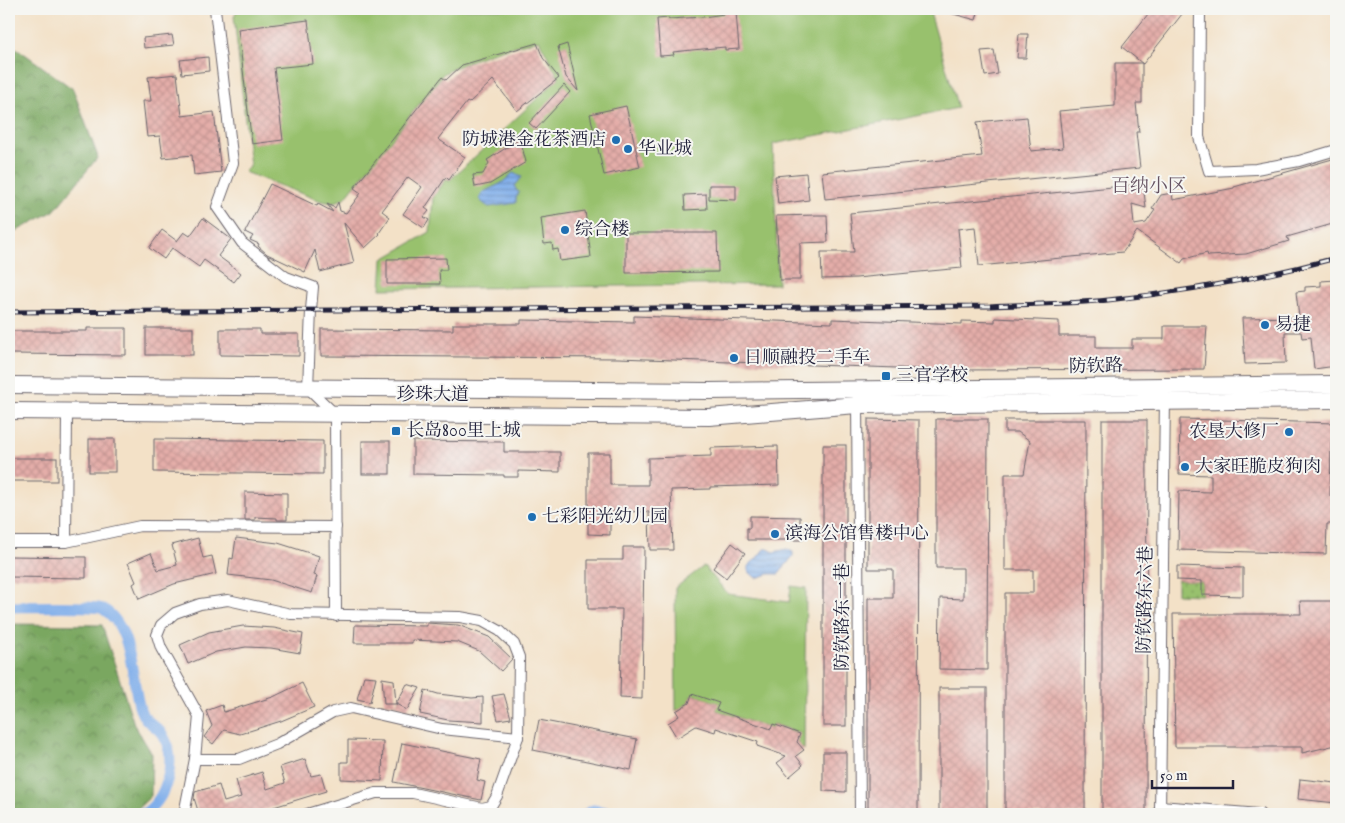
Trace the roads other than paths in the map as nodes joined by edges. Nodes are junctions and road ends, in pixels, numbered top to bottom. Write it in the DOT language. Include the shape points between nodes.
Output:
graph roads {
  1 [pos="215,9"];
  2 [pos="1200,9"];
  3 [pos="1336,150"];
  4 [pos="1336,384"];
  5 [pos="9,385"];
  6 [pos="1166,386"];
  7 [pos="308,388"];
  8 [pos="857,389"];
  9 [pos="1336,400"];
  10 [pos="1165,402"];
  11 [pos="857,405"];
  12 [pos="9,411"];
  13 [pos="67,412"];
  14 [pos="336,414"];
  15 [pos="336,527"];
  16 [pos="9,542"];
  17 [pos="66,542"];
  18 [pos="336,616"];
  19 [pos="518,738"];
  20 [pos="195,759"];
  21 [pos="1160,810"];
  22 [pos="184,814"];
  23 [pos="307,814"];
  24 [pos="860,814"];
  25 [pos="1260,814"];
  1 -- 7 [label="street" via="233,162 217,207 242,243 286,277 313,287"];
  2 -- 3 [label="street" via="1199,138 1209,171 1256,169"];
  4 -- 6 [label="main road, 防钦路"];
  5 -- 7 [label="main road, 珍珠大道"];
  6 -- 8 [label="main road, 防钦路"];
  6 -- 10 [label="street, 防钦路东六巷"];
  7 -- 8 [label="main road, 珍珠大道"];
  7 -- 14 [label="street"];
  8 -- 11 [label="street, 防钦路东一巷"];
  9 -- 10 [label="main road, 防钦路"];
  10 -- 11 [label="main road, 防钦路"];
  10 -- 21 [label="street, 防钦路东六巷"];
  11 -- 14 [label="main road, 珍珠大道" via="709,417"];
  11 -- 24 [label="street, 防钦路东一巷"];
  12 -- 13 [label="main road, 珍珠大道"];
  13 -- 14 [label="main road, 珍珠大道"];
  13 -- 17 [label="street"];
  14 -- 15 [label="street"];
  15 -- 17 [label="street" via="140,526"];
  15 -- 18 [label="street"];
  16 -- 17 [label="street"];
  18 -- 19 [label="street" via="460,617 482,621 500,631 514,644 519,657"];
  18 -- 20 [label="street" via="291,614 228,600 200,604 175,613 161,624 156,635 161,648 199,716"];
  19 -- 20 [label="street" via="442,729 351,708 333,712 277,744 238,759"];
  19 -- 23 [label="street" via="497,796 490,806 482,808 413,793 376,792"];
  20 -- 22 [label="street"];
  21 -- 25 [label="street"];
}
